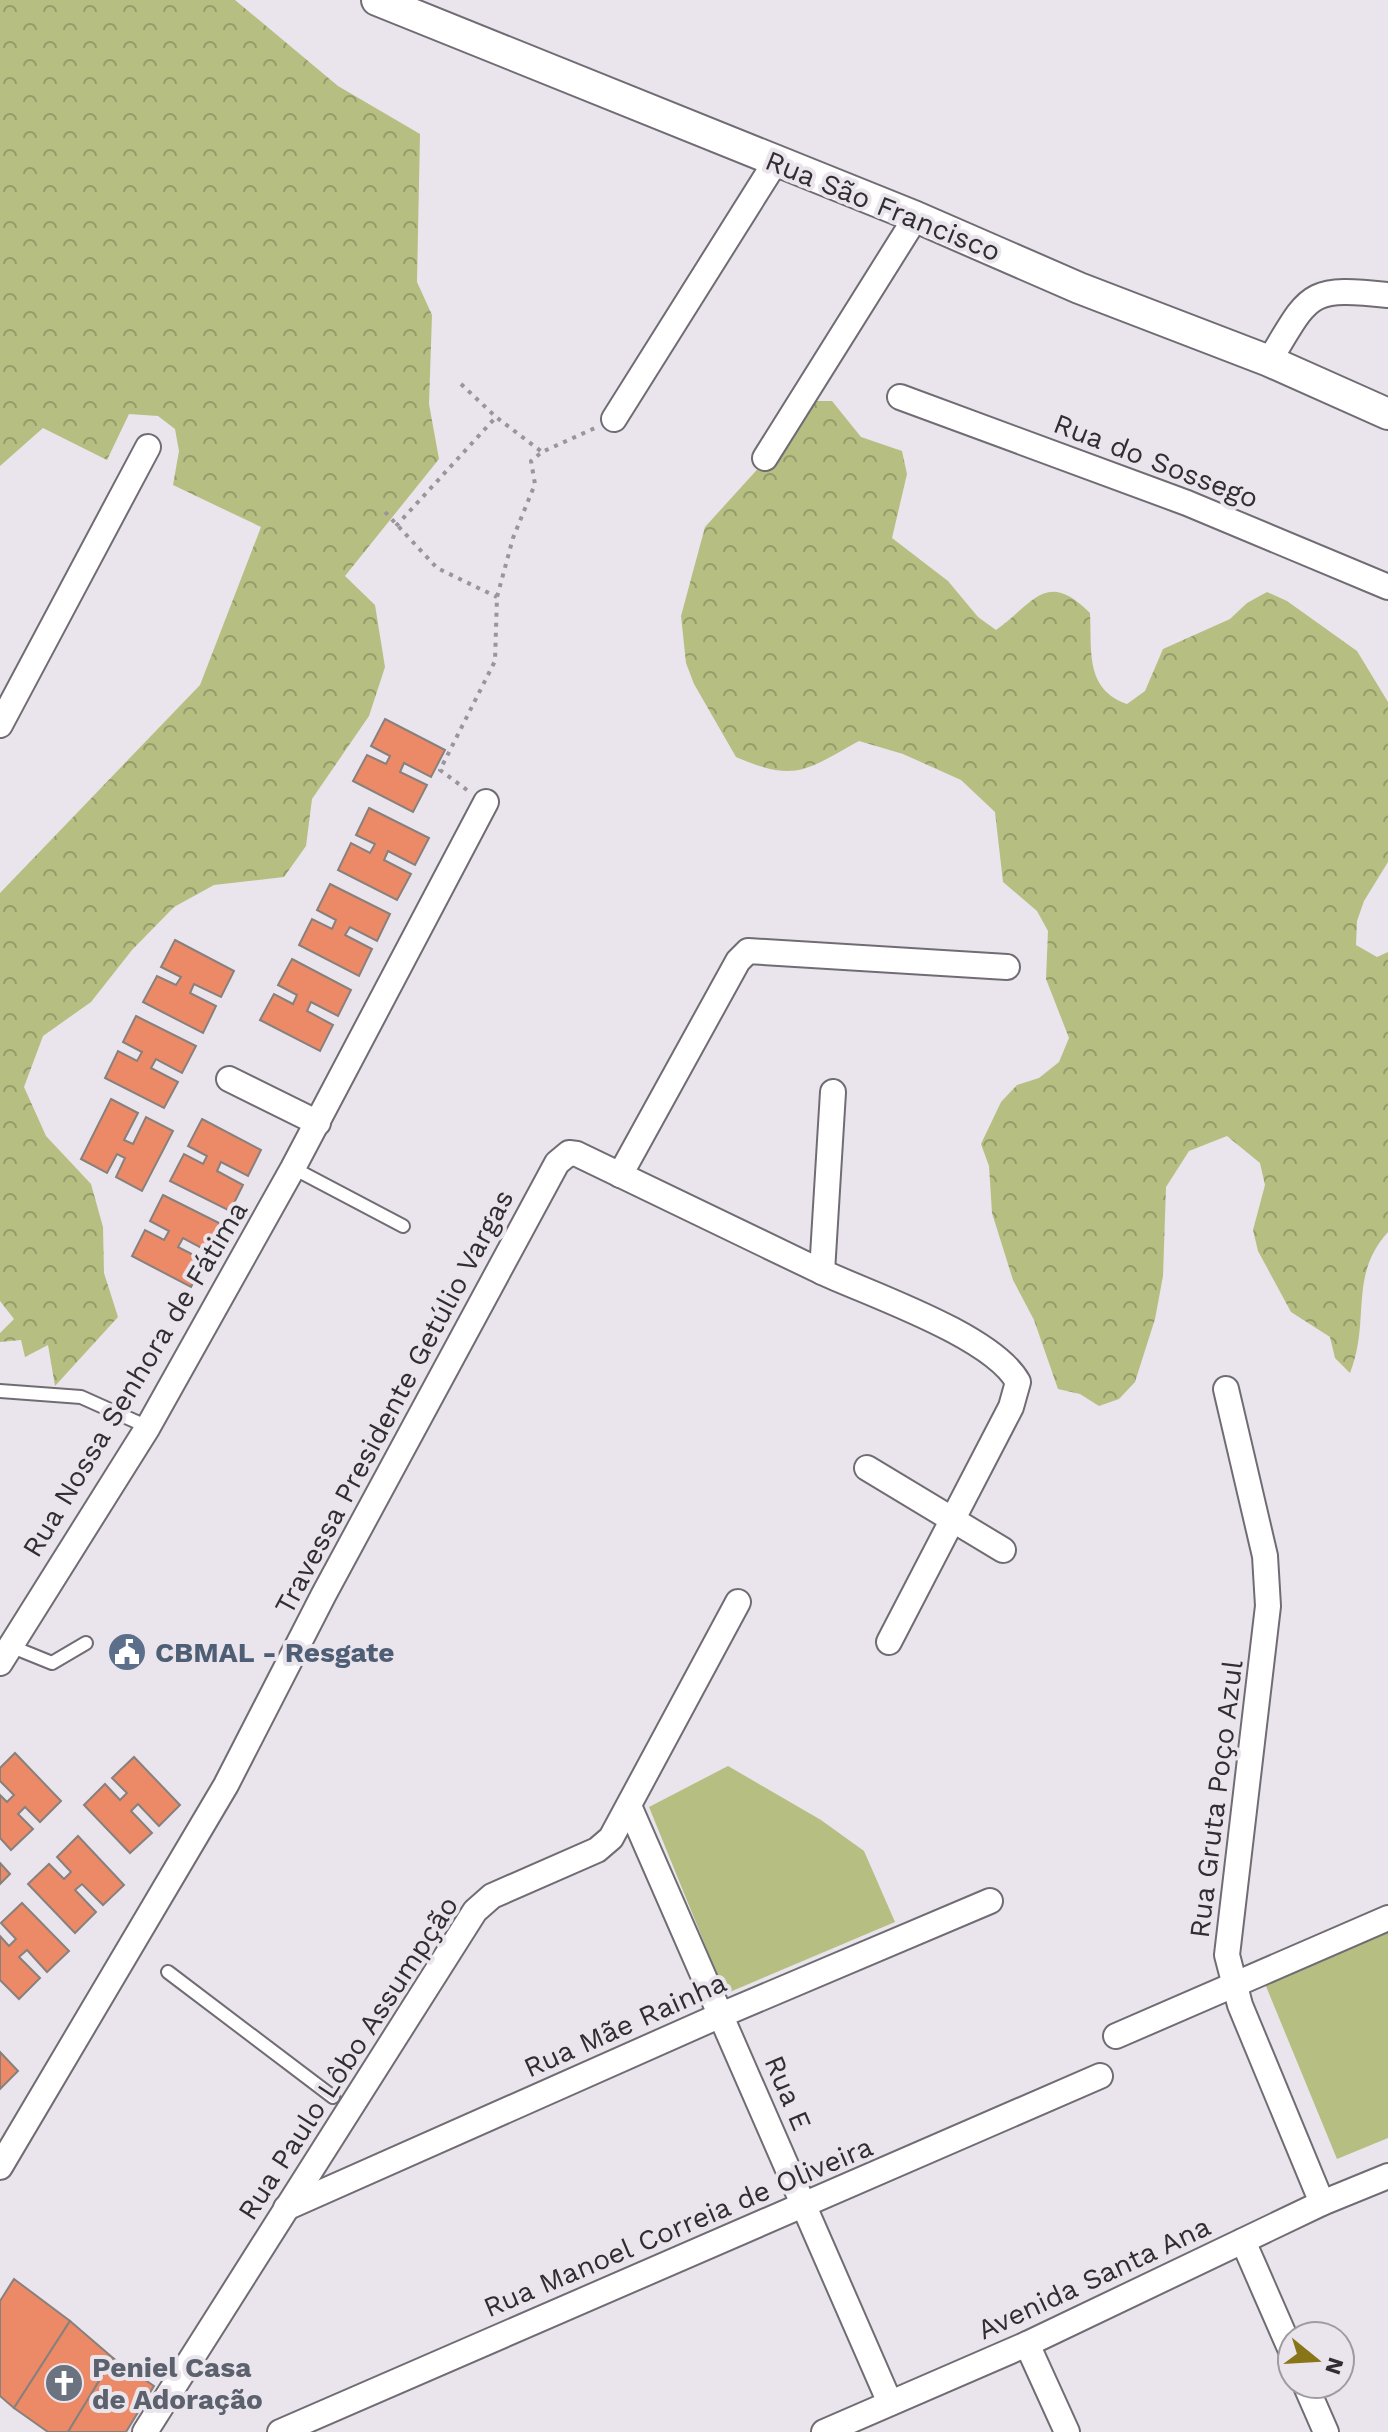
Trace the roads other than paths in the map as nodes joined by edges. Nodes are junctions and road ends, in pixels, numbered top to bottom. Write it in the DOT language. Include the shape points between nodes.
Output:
graph roads {
  1 [pos="377,0"];
  2 [pos="776,161"];
  3 [pos="916,217"];
  4 [pos="1388,295"];
  5 [pos="1269,361"];
  6 [pos="900,397"];
  7 [pos="1388,414"];
  8 [pos="614,419"];
  9 [pos="148,447"];
  10 [pos="765,458"];
  11 [pos="1388,587"];
  12 [pos="0,725"];
  13 [pos="486,802"];
  14 [pos="1007,967"];
  15 [pos="229,1079"];
  16 [pos="833,1092"];
  17 [pos="318,1123"];
  18 [pos="293,1168"];
  19 [pos="620,1175"];
  20 [pos="403,1226"];
  21 [pos="822,1272"];
  22 [pos="1226,1389"];
  23 [pos="0,1391"];
  24 [pos="148,1427"];
  25 [pos="867,1468"];
  26 [pos="952,1518"];
  27 [pos="1003,1550"];
  28 [pos="738,1602"];
  29 [pos="889,1642"];
  30 [pos="86,1643"];
  31 [pos="5,1655"];
  32 [pos="630,1808"];
  33 [pos="990,1901"];
  34 [pos="1388,1918"];
  35 [pos="168,1972"];
  36 [pos="1232,1983"];
  37 [pos="721,2015"];
  38 [pos="1116,2036"];
  39 [pos="1100,2076"];
  40 [pos="341,2102"];
  41 [pos="0,2167"];
  42 [pos="1388,2176"];
  43 [pos="1322,2203"];
  44 [pos="803,2205"];
  45 [pos="286,2208"];
  46 [pos="1243,2241"];
  47 [pos="1278,2320"];
  48 [pos="1027,2344"];
  49 [pos="1312,2400"];
  50 [pos="890,2403"];
  51 [pos="145,2432"];
  52 [pos="280,2432"];
  53 [pos="824,2432"];
  54 [pos="1067,2432"];
  55 [pos="1326,2432"];
  1 -- 2 [label="street, Rua São Francisco"];
  2 -- 3 [label="street, Rua São Francisco"];
  2 -- 8 [label="street"];
  3 -- 5 [label="street, Rua São Francisco" via="1079,288"];
  3 -- 10 [label="street"];
  4 -- 5 [label="street" via="1321,294 1297,315"];
  5 -- 7 [label="street, Rua São Francisco"];
  6 -- 11 [label="street, Rua do Sossego" via="1187,503"];
  9 -- 12 [label="street"];
  13 -- 17 [label="street, Rua Nossa Senhora de Fátima"];
  14 -- 19 [label="street" via="748,951"];
  15 -- 17 [label="street"];
  16 -- 21 [label="street"];
  17 -- 18 [label="street, Rua Nossa Senhora de Fátima"];
  18 -- 20 [label="lane"];
  18 -- 24 [label="street, Rua Nossa Senhora de Fátima"];
  19 -- 21 [label="street, Travessa Presidente Getúlio Vargas"];
  19 -- 41 [label="street, Travessa Presidente Getúlio Vargas" via="577,1154 569,1153 557,1163 226,1785"];
  21 -- 26 [label="street, Travessa Presidente Getúlio Vargas" via="974,1341 1013,1372 1018,1382 1011,1407"];
  22 -- 36 [label="street, Rua Gruta Poço Azul" via="1265,1556 1268,1606 1228,1920"];
  23 -- 24 [label="lane" via="81,1397"];
  24 -- 31 [label="street, Rua Nossa Senhora de Fátima"];
  25 -- 26 [label="street"];
  26 -- 27 [label="street"];
  26 -- 29 [label="street"];
  28 -- 32 [label="street, Rua Paulo Lôbo Assumpção"];
  30 -- 31 [label="lane" via="52,1663"];
  32 -- 37 [label="street, Rua E"];
  32 -- 40 [label="street, Rua Paulo Lôbo Assumpção" via="597,1850 492,1896 475,1911"];
  33 -- 37 [label="street, Rua Mãe Rainha"];
  34 -- 36 [label="street"];
  35 -- 40 [label="lane"];
  36 -- 38 [label="street"];
  36 -- 43 [label="street, Rua Gruta Poço Azul"];
  37 -- 44 [label="street, Rua E"];
  37 -- 45 [label="street, Rua Mãe Rainha"];
  39 -- 44 [label="street, Rua Manoel Correia de Oliveira"];
  40 -- 45 [label="street, Rua Paulo Lôbo Assumpção"];
  42 -- 43 [label="street, Avenida Santa Ana"];
  43 -- 46 [label="street, Avenida Santa Ana"];
  44 -- 50 [label="street, Rua E"];
  44 -- 52 [label="street, Rua Manoel Correia de Oliveira"];
  45 -- 51 [label="street, Rua Paulo Lôbo Assumpção"];
  46 -- 47 [label="street"];
  46 -- 48 [label="street, Avenida Santa Ana"];
  48 -- 50 [label="street, Avenida Santa Ana"];
  48 -- 54 [label="street"];
  49 -- 55 [label="street"];
  50 -- 53 [label="street, Avenida Santa Ana"];
}
